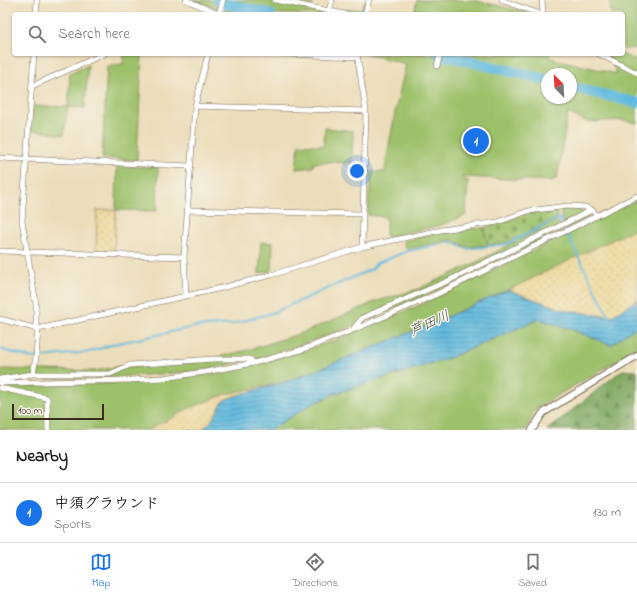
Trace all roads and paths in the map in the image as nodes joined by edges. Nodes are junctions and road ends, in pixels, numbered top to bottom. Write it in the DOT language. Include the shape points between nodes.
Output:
graph roads {
  1 [pos="37,0"];
  2 [pos="186,0"];
  3 [pos="223,0"];
  4 [pos="275,0"];
  5 [pos="332,0"];
  6 [pos="369,0"];
  7 [pos="502,0"];
  8 [pos="542,0"];
  9 [pos="511,2"];
  10 [pos="329,11"];
  11 [pos="36,12"];
  12 [pos="214,12"];
  13 [pos="220,12"];
  14 [pos="334,12"];
  15 [pos="366,12"];
  16 [pos="536,12"];
  17 [pos="541,12"];
  18 [pos="34,56"];
  19 [pos="100,56"];
  20 [pos="208,56"];
  21 [pos="357,56"];
  22 [pos="440,56"];
  23 [pos="603,56"];
  24 [pos="437,66"];
  25 [pos="637,73"];
  26 [pos="32,86"];
  27 [pos="195,106"];
  28 [pos="366,111"];
  29 [pos="0,158"];
  30 [pos="27,159"];
  31 [pos="190,166"];
  32 [pos="637,196"];
  33 [pos="188,210"];
  34 [pos="592,210"];
  35 [pos="363,214"];
  36 [pos="597,216"];
  37 [pos="362,247"];
  38 [pos="0,251"];
  39 [pos="28,252"];
  40 [pos="184,258"];
  41 [pos="186,296"];
  42 [pos="0,319"];
  43 [pos="38,329"];
  44 [pos="353,330"];
  45 [pos="637,356"];
  46 [pos="254,363"];
  47 [pos="33,374"];
  48 [pos="0,379"];
  49 [pos="0,383"];
  50 [pos="0,388"];
  51 [pos="48,430"];
  52 [pos="532,430"];
  1 -- 11 [label="street"];
  2 -- 12 [label="street"];
  3 -- 13 [label="street"];
  4 -- 10 [label="street"];
  5 -- 10 [label="street"];
  6 -- 15 [label="street"];
  7 -- 9 [label="street"];
  8 -- 17 [label="street"];
  9 -- 16 [label="street"];
  10 -- 14 [label="street"];
  18 -- 26 [label="street"];
  19 -- 26 [label="street"];
  20 -- 27 [label="street"];
  21 -- 28 [label="street"];
  22 -- 24 [label="street"];
  23 -- 25 [label="street"];
  26 -- 30 [label="street"];
  27 -- 28 [label="street"];
  27 -- 31 [label="street"];
  28 -- 35 [label="street"];
  29 -- 30 [label="street"];
  30 -- 31 [label="street"];
  30 -- 39 [label="street" via="22,221"];
  31 -- 33 [label="street"];
  32 -- 36 [label="street"];
  33 -- 35 [label="street"];
  33 -- 40 [label="street"];
  34 -- 36 [label="street"];
  34 -- 37 [label="street" via="568,206 528,212 498,222 441,230"];
  34 -- 44 [label="street" via="450,280 362,318"];
  35 -- 37 [label="street"];
  36 -- 44 [label="street" via="435,295"];
  37 -- 41 [label="street" via="271,275"];
  38 -- 39 [label="street"];
  39 -- 40 [label="street"];
  39 -- 43 [label="street"];
  40 -- 41 [label="street"];
  41 -- 43 [label="street"];
  42 -- 43 [label="street"];
  43 -- 47 [label="street"];
  44 -- 46 [label="street" via="304,349"];
  45 -- 52 [label="street" via="542,413"];
  46 -- 47 [label="street" via="250,359 213,359 130,366 110,374"];
  46 -- 49 [label="street" via="163,378"];
  47 -- 48 [label="street"];
  50 -- 51 [label="street" via="47,398"];
}
